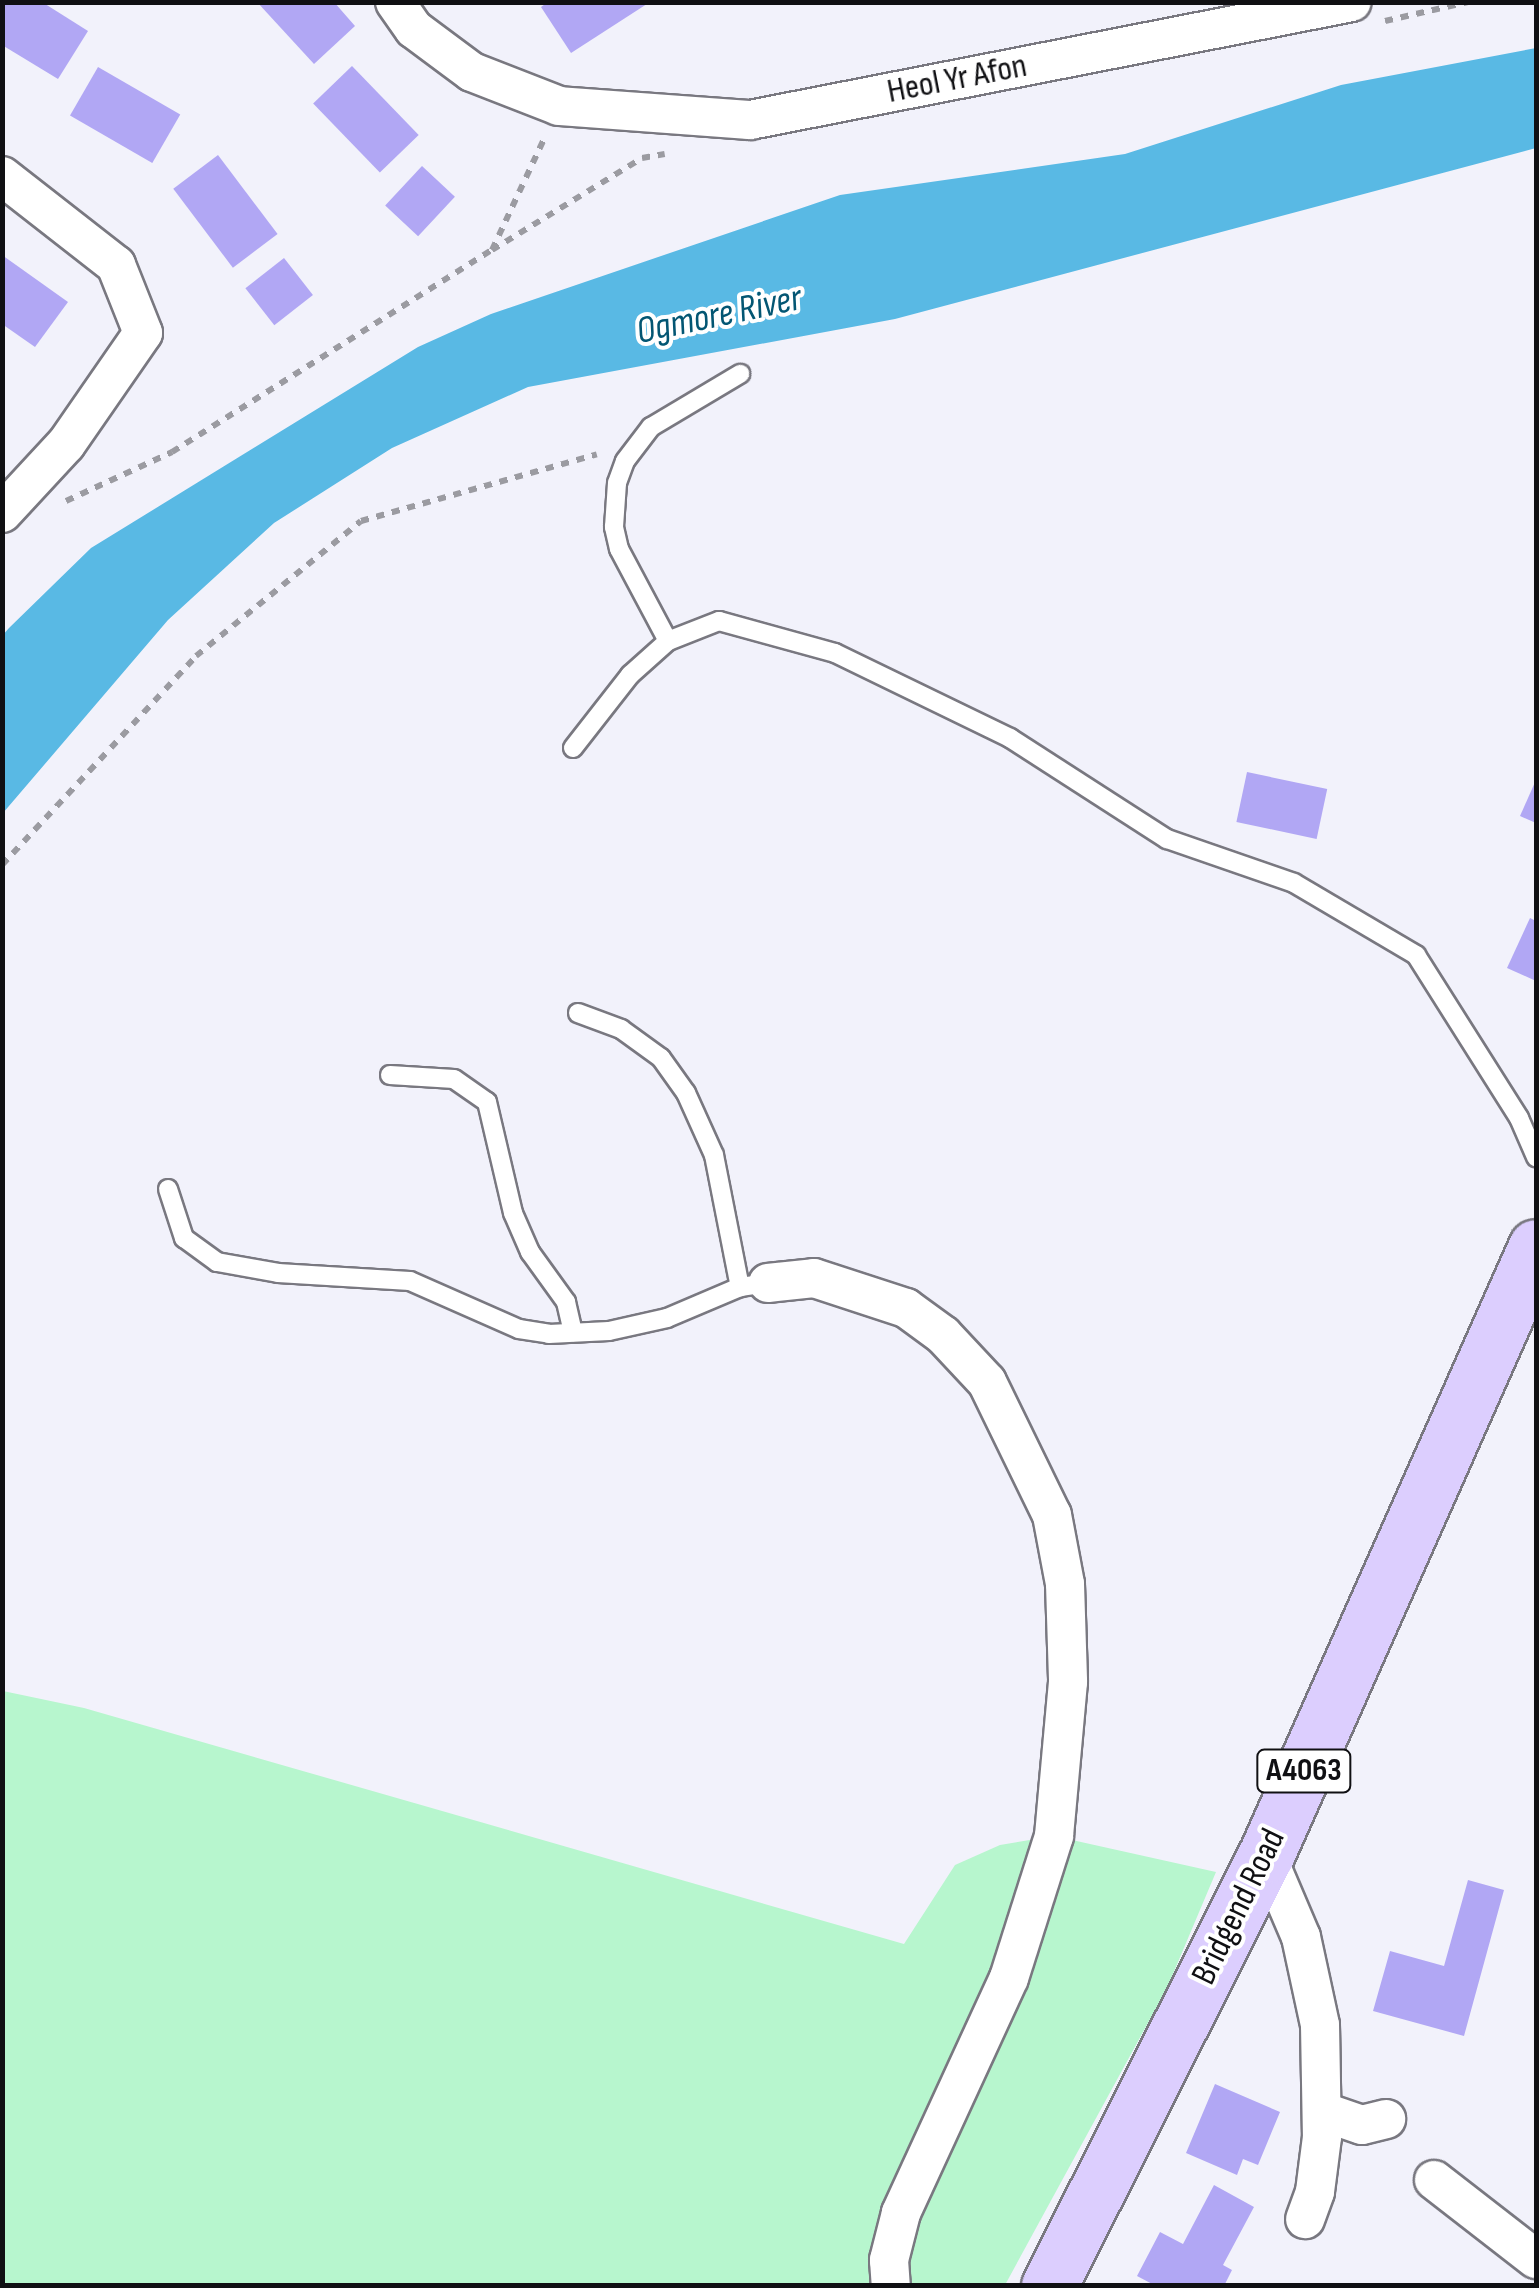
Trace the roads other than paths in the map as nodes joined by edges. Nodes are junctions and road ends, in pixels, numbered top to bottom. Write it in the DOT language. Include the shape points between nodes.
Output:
graph roads {
  1 [pos="396,2"];
  2 [pos="1352,2"];
  3 [pos="2,176"];
  4 [pos="740,374"];
  5 [pos="2,512"];
  6 [pos="668,641"];
  7 [pos="574,748"];
  8 [pos="578,1014"];
  9 [pos="390,1075"];
  10 [pos="1536,1158"];
  11 [pos="168,1189"];
  12 [pos="1536,1247"];
  13 [pos="754,1285"];
  14 [pos="572,1332"];
  15 [pos="1266,1855"];
  16 [pos="1324,2112"];
  17 [pos="1386,2119"];
  18 [pos="1434,2180"];
  19 [pos="1305,2219"];
  20 [pos="1536,2260"];
  21 [pos="891,2286"];
  22 [pos="1049,2286"];
  1 -- 2 [label="street, Heol Yr Afon" via="414,29 472,72 559,106 750,120"];
  3 -- 5 [label="street" via="116,265 143,333 66,444"];
  4 -- 6 [label="lane" via="669,414 636,443 617,483 619,549"];
  6 -- 7 [label="lane" via="630,675"];
  6 -- 10 [label="lane" via="719,621 835,653 1010,738 1167,839 1294,883 1385,937 1416,956 1520,1118"];
  8 -- 13 [label="lane" via="621,1029 661,1058 686,1093 714,1155"];
  9 -- 14 [label="lane" via="454,1079 487,1102 513,1213 530,1252 566,1302"];
  11 -- 14 [label="lane" via="184,1238 218,1262 278,1273 410,1281 518,1329"];
  12 -- 15 [label="main road, Bridgend Road / A4063"];
  13 -- 14 [label="lane" via="666,1318"];
  13 -- 21 [label="street" via="814,1278 906,1308 943,1334 987,1382 1052,1515 1065,1584 1068,1682 1054,1836 1009,1978 901,2213 889,2260"];
  15 -- 16 [label="street" via="1313,1981"];
  15 -- 22 [label="main road, Bridgend Road / A4063"];
  16 -- 17 [label="street" via="1362,2125"];
  16 -- 19 [label="street" via="1320,2165"];
  18 -- 20 [label="street"];
}
